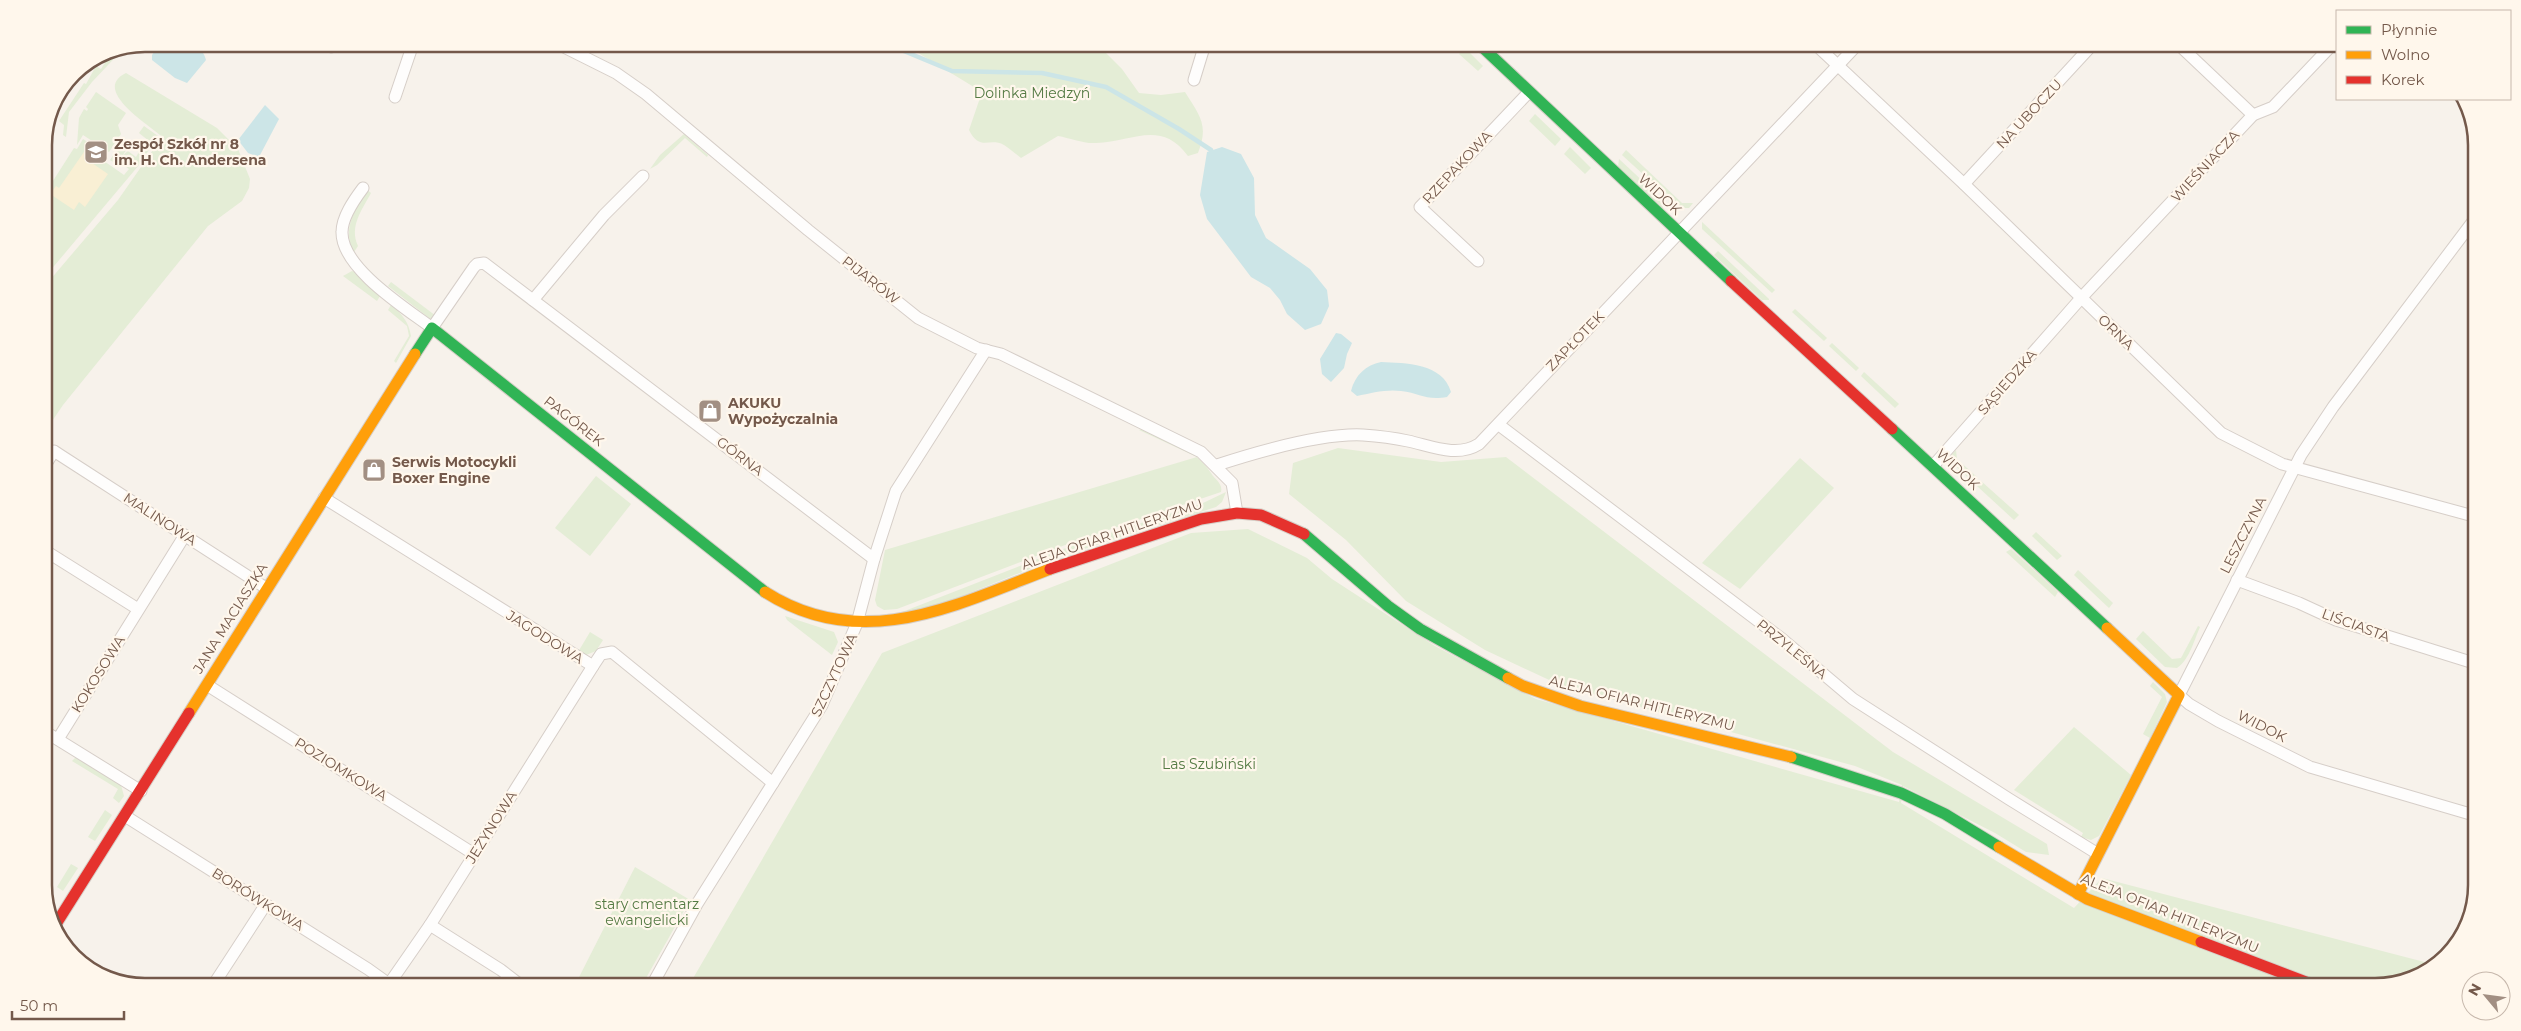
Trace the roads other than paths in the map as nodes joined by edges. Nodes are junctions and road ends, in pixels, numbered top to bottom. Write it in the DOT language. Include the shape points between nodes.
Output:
graph roads {
  1 [pos="410,52"];
  2 [pos="574,52"];
  3 [pos="1203,52"];
  4 [pos="1487,52"];
  5 [pos="1823,52"];
  6 [pos="1851,52"];
  7 [pos="2086,52"];
  8 [pos="2186,52"];
  9 [pos="2325,52"];
  10 [pos="1838,66"];
  11 [pos="1194,80"];
  12 [pos="1529,92"];
  13 [pos="395,96"];
  14 [pos="2253,115"];
  15 [pos="643,176"];
  16 [pos="1964,184"];
  17 [pos="363,188"];
  18 [pos="2468,228"];
  19 [pos="1679,233"];
  20 [pos="1478,261"];
  21 [pos="2082,297"];
  22 [pos="533,300"];
  23 [pos="432,328"];
  24 [pos="986,350"];
  25 [pos="1499,425"];
  26 [pos="52,454"];
  27 [pos="1217,465"];
  28 [pos="1933,466"];
  29 [pos="2294,466"];
  30 [pos="324,498"];
  31 [pos="1236,513"];
  32 [pos="2468,514"];
  33 [pos="185,535"];
  34 [pos="53,555"];
  35 [pos="874,559"];
  36 [pos="2237,580"];
  37 [pos="266,588"];
  38 [pos="138,609"];
  39 [pos="857,623"];
  40 [pos="2468,661"];
  41 [pos="592,666"];
  42 [pos="206,685"];
  43 [pos="2179,695"];
  44 [pos="53,736"];
  45 [pos="58,739"];
  46 [pos="773,783"];
  47 [pos="141,791"];
  48 [pos="2468,813"];
  49 [pos="125,816"];
  50 [pos="474,854"];
  51 [pos="2098,854"];
  52 [pos="2078,894"];
  53 [pos="266,904"];
  54 [pos="59,920"];
  55 [pos="430,925"];
  56 [pos="218,978"];
  57 [pos="376,978"];
  58 [pos="394,978"];
  59 [pos="511,978"];
  60 [pos="656,978"];
  61 [pos="2295,978"];
  1 -- 13 [label="street"];
  2 -- 24 [label="street, PIJARÓW" via="616,73 646,94 918,318"];
  3 -- 11 [label="street"];
  4 -- 12 [label="street, WIDOK"];
  5 -- 10 [label="street, ORNA"];
  6 -- 10 [label="street, ZAPŁOTEK"];
  7 -- 16 [label="street, NA UBOCZU"];
  8 -- 14 [label="street"];
  9 -- 14 [label="street, WIEŚNIACZA" via="2273,107"];
  10 -- 16 [label="street, ORNA"];
  10 -- 19 [label="street, ZAPŁOTEK"];
  12 -- 19 [label="street, WIDOK"];
  12 -- 20 [label="street, RZEPAKOWA" via="1420,207"];
  14 -- 21 [label="street, WIEŚNIACZA"];
  15 -- 22 [label="street" via="604,215"];
  16 -- 21 [label="street, ORNA"];
  17 -- 23 [label="street, PAGÓREK" via="343,224 344,245 375,283"];
  18 -- 29 [label="street, LESZCZYNA" via="2333,407"];
  19 -- 25 [label="street, ZAPŁOTEK" via="1513,406"];
  19 -- 28 [label="street, WIDOK"];
  21 -- 28 [label="street, SĄSIEDZKA"];
  21 -- 29 [label="street, ORNA" via="2216,429 2282,464"];
  22 -- 23 [label="street, GÓRNA" via="481,262 474,267"];
  22 -- 35 [label="street, GÓRNA"];
  23 -- 30 [label="street, JANA MACIASZKA"];
  23 -- 39 [label="street, PAGÓREK" via="758,587 797,608"];
  24 -- 27 [label="street, PIJARÓW" via="1001,354 1201,452"];
  24 -- 35 [label="street, SZCZYTOWA" via="896,491"];
  25 -- 27 [label="street, ZAPŁOTEK" via="1484,441 1468,450 1444,450 1407,441 1349,435 1279,447"];
  25 -- 51 [label="street, PRZYLEŚNA" via="1782,639 1853,699"];
  26 -- 33 [label="street, MALINOWA" via="54,451"];
  27 -- 31 [label="street, PIJARÓW" via="1232,483"];
  28 -- 43 [label="street, WIDOK"];
  29 -- 32 [label="street, ORNA"];
  29 -- 36 [label="street, LESZCZYNA"];
  30 -- 37 [label="street, JANA MACIASZKA"];
  30 -- 41 [label="street, JAGODOWA"];
  31 -- 39 [label="street, ALEJA OFIAR HITLERYZMU" via="1201,519 1128,542 923,617"];
  31 -- 52 [label="street, ALEJA OFIAR HITLERYZMU" via="1276,520 1302,533 1414,625 1534,690 1580,706 1801,759 1901,793 1945,814"];
  33 -- 37 [label="street, MALINOWA"];
  33 -- 38 [label="street, KOKOSOWA"];
  34 -- 38 [label="street"];
  35 -- 39 [label="street, SZCZYTOWA"];
  36 -- 40 [label="street, LIŚCIASTA" via="2299,602 2336,620"];
  36 -- 43 [label="street, LESZCZYNA"];
  37 -- 42 [label="street, JANA MACIASZKA"];
  38 -- 45 [label="street, KOKOSOWA"];
  39 -- 46 [label="street, SZCZYTOWA" via="822,705"];
  41 -- 46 [label="street, JAGODOWA" via="602,654 612,652"];
  41 -- 50 [label="street, JEŻYNOWA"];
  42 -- 47 [label="street, JANA MACIASZKA"];
  42 -- 50 [label="street, POZIOMKOWA"];
  43 -- 48 [label="street, WIDOK" via="2218,720 2310,767"];
  43 -- 51 [label="street, LESZCZYNA"];
  44 -- 45 [label="street"];
  45 -- 47 [label="street"];
  46 -- 60 [label="street, SZCZYTOWA" via="697,904"];
  47 -- 49 [label="street, JANA MACIASZKA"];
  49 -- 53 [label="street, BORÓWKOWA"];
  49 -- 54 [label="street, JANA MACIASZKA"];
  50 -- 55 [label="street, JEŻYNOWA"];
  51 -- 52 [label="street, LESZCZYNA"];
  52 -- 61 [label="street, ALEJA OFIAR HITLERYZMU" via="2135,919"];
  53 -- 56 [label="street"];
  53 -- 57 [label="street, BORÓWKOWA"];
  55 -- 58 [label="street, JEŻYNOWA"];
  55 -- 59 [label="street"];
}
